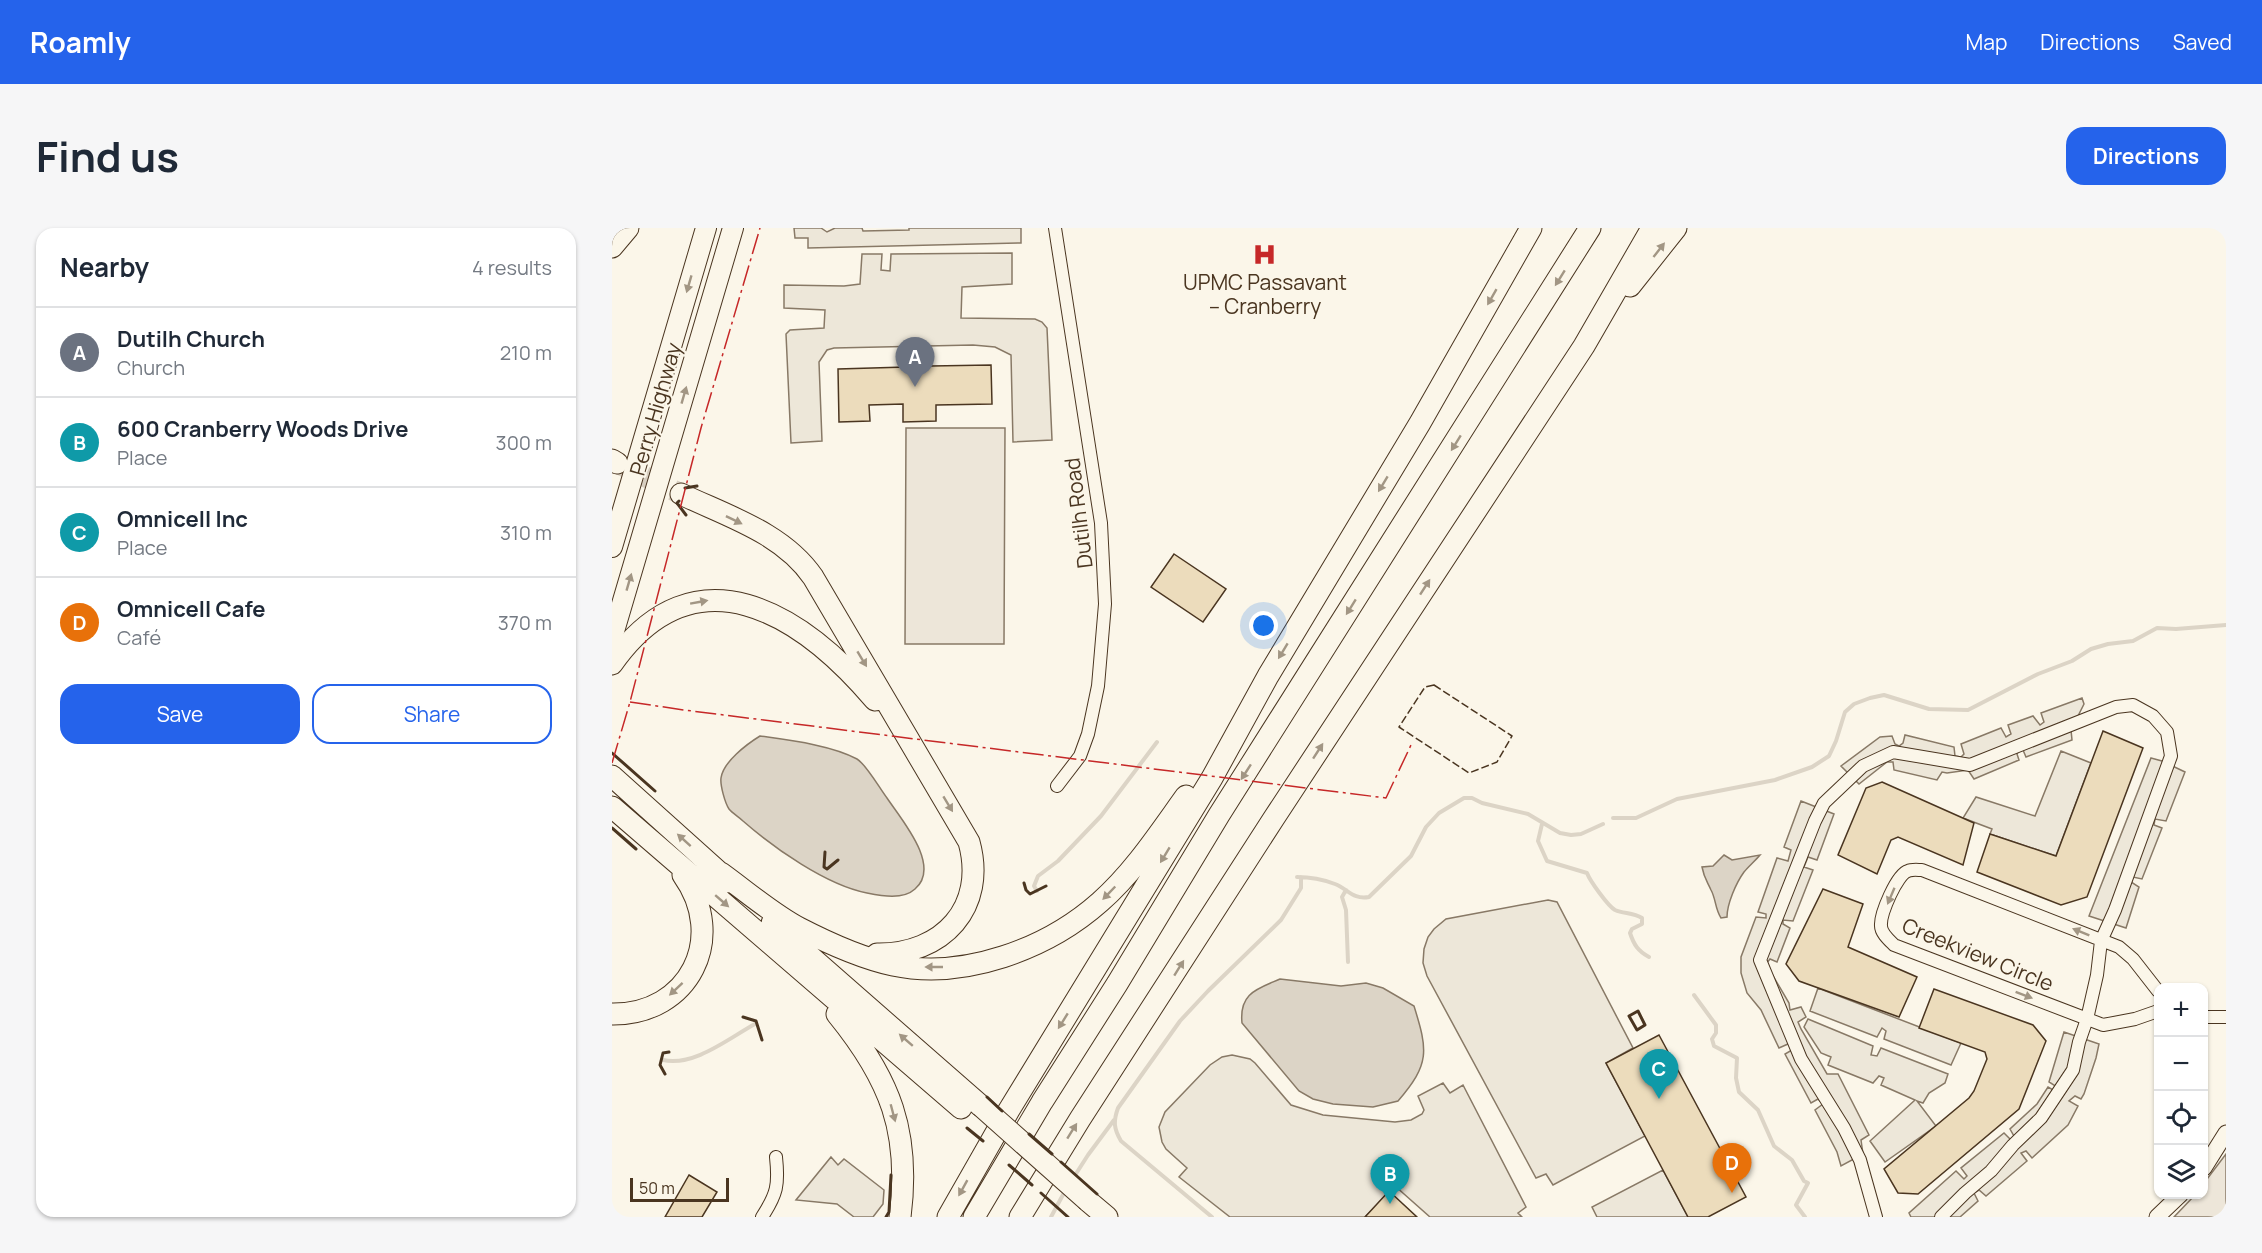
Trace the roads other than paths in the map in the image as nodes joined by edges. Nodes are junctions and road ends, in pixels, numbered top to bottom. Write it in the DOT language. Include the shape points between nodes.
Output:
graph roads {
  1 [pos="628,228"];
  2 [pos="706,228"];
  3 [pos="733,228"];
  4 [pos="1055,228"];
  5 [pos="1531,228"];
  6 [pos="1590,228"];
  7 [pos="1652,228"];
  8 [pos="1676,228"];
  9 [pos="612,247"];
  10 [pos="1584,346"];
  11 [pos="681,494"];
  12 [pos="612,547"];
  13 [pos="612,638"];
  14 [pos="612,664"];
  15 [pos="1268,676"];
  16 [pos="918,754"];
  17 [pos="612,776"];
  18 [pos="1057,786"];
  19 [pos="612,807"];
  20 [pos="661,850"];
  21 [pos="721,873"];
  22 [pos="2101,940"];
  23 [pos="853,951"];
  24 [pos="807,976"];
  25 [pos="2154,986"];
  26 [pos="2154,1012"];
  27 [pos="612,1014"];
  28 [pos="2208,1017"];
  29 [pos="2226,1017"];
  30 [pos="2087,1019"];
  31 [pos="977,1112"];
  32 [pos="2226,1133"];
  33 [pos="776,1157"];
  34 [pos="2208,1162"];
  35 [pos="2176,1199"];
  36 [pos="1084,1210"];
  37 [pos="762,1217"];
  38 [pos="900,1217"];
  39 [pos="948,1217"];
  40 [pos="974,1217"];
  41 [pos="1020,1217"];
  42 [pos="1107,1217"];
  43 [pos="1876,1217"];
  44 [pos="1941,1217"];
  45 [pos="2157,1217"];
  1 -- 9 [label="highway"];
  2 -- 12 [label="highway, Perry Highway, one-way"];
  13 -- 3 [label="highway, Perry Highway, one-way"];
  4 -- 18 [label="street, Dutilh Road" via="1101,523 1105,596 1101,659 1088,734 1080,756"];
  5 -- 15 [label="highway, one-way"];
  6 -- 40 [label="highway, one-way" via="1219,815"];
  7 -- 10 [label="highway"];
  10 -- 8 [label="highway, one-way"];
  41 -- 10 [label="highway, one-way" via="1274,818"];
  11 -- 16 [label="highway, one-way" via="769,537 801,561"];
  14 -- 16 [label="highway, one-way" via="638,633 666,612 715,600 750,605 781,620 839,663"];
  15 -- 23 [label="highway, one-way" via="1123,879 1067,927 1018,952 940,968 892,965"];
  15 -- 39 [label="highway, one-way" via="1212,778"];
  16 -- 23 [label="highway, one-way" via="969,842 974,865 968,900 955,922 930,944 899,953"];
  21 -- 17 [label="highway, one-way"];
  19 -- 20 [label="highway"];
  20 -- 24 [label="highway, one-way"];
  20 -- 27 [label="highway, one-way" via="696,898 703,927 701,950 685,981 666,998 634,1012"];
  21 -- 23 [label="highway" via="797,927"];
  31 -- 21 [label="highway, one-way"];
  22 -- 25 [label="street, Creekview Circle" via="2133,959"];
  22 -- 30 [label="street"];
  22 -- 30 [label="street, Creekview Circle, one-way" via="1922,870 1908,870 1899,877 1881,926 1894,945"];
  22 -- 43 [label="street" via="2171,756 2166,732 2153,716 2133,705 2116,707 1970,765 1893,752 1863,766 1824,803 1760,960 1801,1059 1860,1160"];
  24 -- 31 [label="highway"];
  24 -- 38 [label="highway, one-way" via="862,1044 886,1089 901,1147"];
  26 -- 30 [label="street, Creekview Circle" via="2103,1025"];
  28 -- 29 [label="street"];
  30 -- 44 [label="street" via="2073,1070 2041,1118"];
  31 -- 36 [label="highway, bridge"];
  32 -- 34 [label="street"];
  33 -- 37 [label="street" via="776,1193"];
  35 -- 45 [label="street"];
  36 -- 42 [label="highway"];
}
